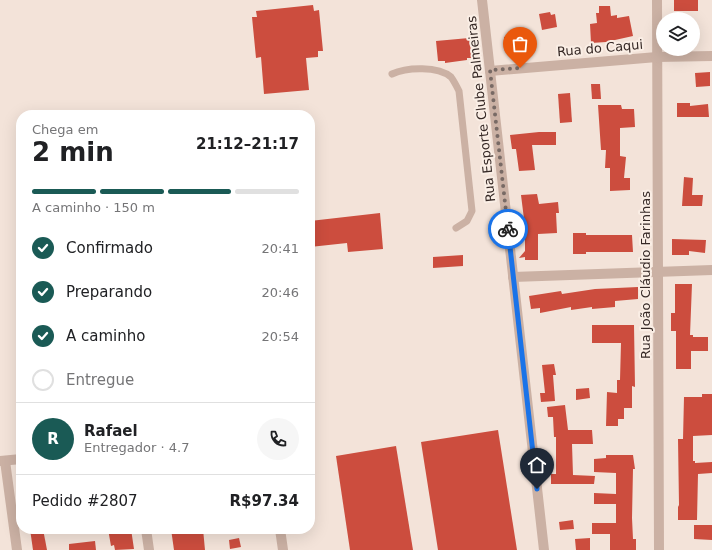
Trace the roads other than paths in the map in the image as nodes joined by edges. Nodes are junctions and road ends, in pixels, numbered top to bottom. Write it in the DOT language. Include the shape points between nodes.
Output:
graph roads {
  1 [pos="482,0"];
  2 [pos="657,0"];
  3 [pos="657,12"];
  4 [pos="657,56"];
  5 [pos="700,56"];
  6 [pos="712,56"];
  7 [pos="490,70"];
  8 [pos="392,74"];
  9 [pos="456,228"];
  10 [pos="712,270"];
  11 [pos="658,271"];
  12 [pos="513,277"];
  13 [pos="16,460"];
  14 [pos="3,461"];
  15 [pos="147,534"];
  16 [pos="281,534"];
  17 [pos="18,550"];
  18 [pos="149,550"];
  19 [pos="283,550"];
  20 [pos="544,550"];
  21 [pos="659,550"];
  1 -- 7 [label="street, Rua Esporte Clube Palmeiras"];
  2 -- 3 [label="street, Rua João Cláudio Farinhas"];
  4 -- 7 [label="street, Rua do Caqui"];
  4 -- 11 [label="street, Rua João Cláudio Farinhas"];
  5 -- 6 [label="street, Rua do Caqui"];
  7 -- 12 [label="street, Rua Esporte Clube Palmeiras"];
  8 -- 9 [label="lane" via="401,69 411,68 441,71 451,78 459,91 472,211 467,221"];
  10 -- 11 [label="street"];
  11 -- 12 [label="street"];
  11 -- 21 [label="street, Rua João Cláudio Farinhas"];
  12 -- 20 [label="street, Rua Esporte Clube Palmeiras"];
  13 -- 14 [label="street"];
  14 -- 17 [label="street"];
  15 -- 18 [label="street"];
  16 -- 19 [label="street"];
}
